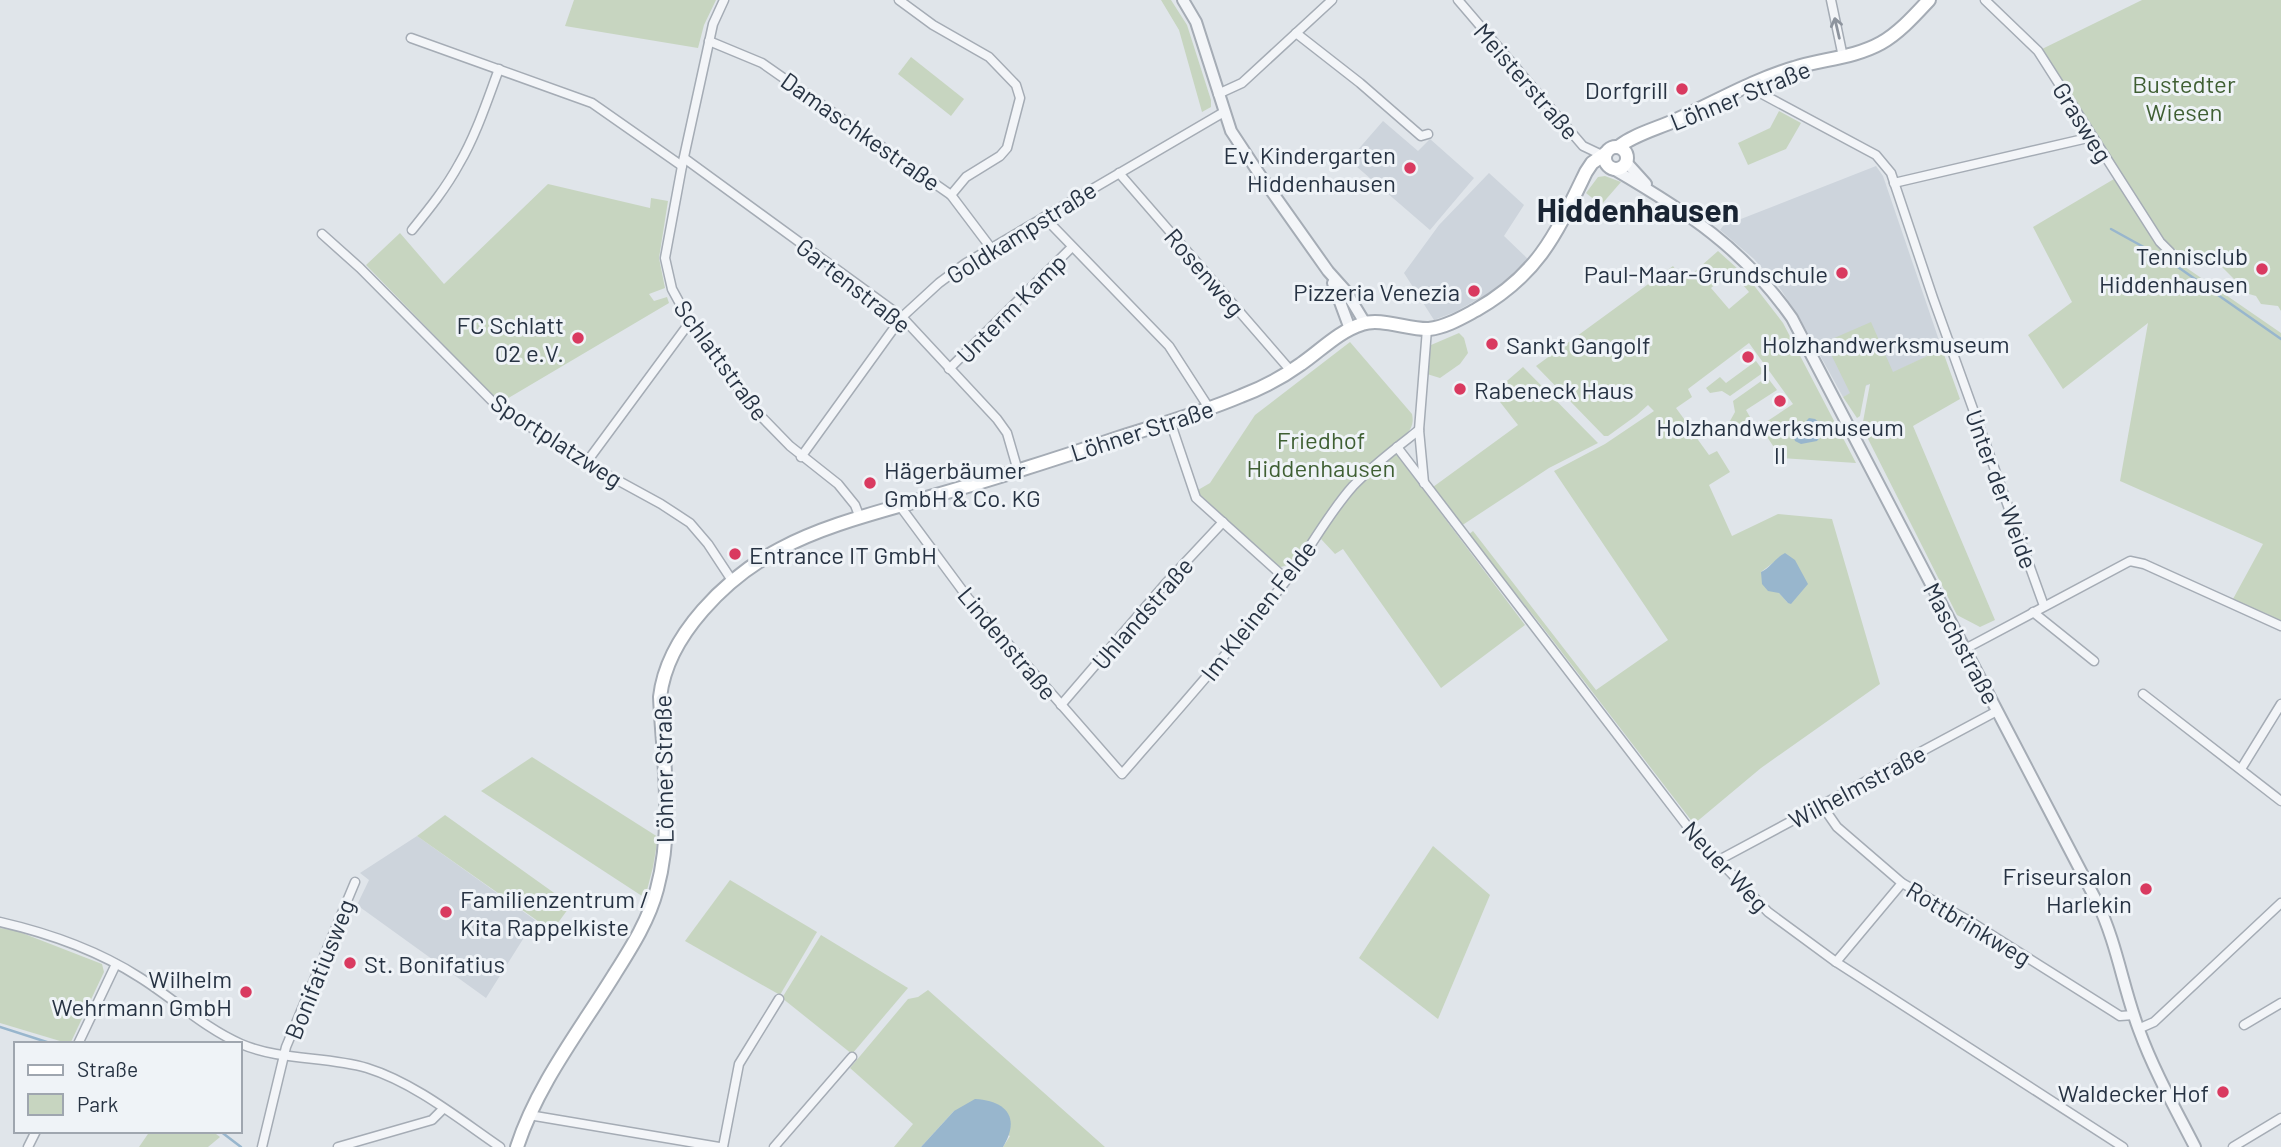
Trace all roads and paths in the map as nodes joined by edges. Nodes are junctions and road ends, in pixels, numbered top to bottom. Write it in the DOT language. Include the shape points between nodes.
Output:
graph roads {
  1 [pos="724,0"];
  2 [pos="899,0"];
  3 [pos="1183,0"];
  4 [pos="1332,0"];
  5 [pos="1458,0"];
  6 [pos="1830,0"];
  7 [pos="1928,0"];
  8 [pos="1985,0"];
  9 [pos="1297,33"];
  10 [pos="411,38"];
  11 [pos="709,41"];
  12 [pos="1843,57"];
  13 [pos="499,69"];
  14 [pos="1749,87"];
  15 [pos="1218,94"];
  16 [pos="1224,112"];
  17 [pos="1428,134"];
  18 [pos="2092,137"];
  19 [pos="1615,158"];
  20 [pos="683,162"];
  21 [pos="1119,173"];
  22 [pos="1894,183"];
  23 [pos="951,194"];
  24 [pos="1044,217"];
  25 [pos="412,230"];
  26 [pos="322,234"];
  27 [pos="1072,247"];
  28 [pos="991,248"];
  29 [pos="2170,252"];
  30 [pos="1328,271"];
  31 [pos="902,317"];
  32 [pos="690,322"];
  33 [pos="1365,323"];
  34 [pos="1350,329"];
  35 [pos="1427,329"];
  36 [pos="949,369"];
  37 [pos="1292,371"];
  38 [pos="1209,408"];
  39 [pos="1170,421"];
  40 [pos="1419,430"];
  41 [pos="1397,447"];
  42 [pos="802,457"];
  43 [pos="586,463"];
  44 [pos="1018,471"];
  45 [pos="1424,483"];
  46 [pos="900,506"];
  47 [pos="860,518"];
  48 [pos="1223,522"];
  49 [pos="1286,579"];
  50 [pos="733,582"];
  51 [pos="2045,606"];
  52 [pos="2033,612"];
  53 [pos="2281,626"];
  54 [pos="1965,649"];
  55 [pos="2094,661"];
  56 [pos="2143,694"];
  57 [pos="2281,704"];
  58 [pos="1061,705"];
  59 [pos="1997,711"];
  60 [pos="2241,769"];
  61 [pos="1122,774"];
  62 [pos="2281,801"];
  63 [pos="1821,804"];
  64 [pos="1717,861"];
  65 [pos="355,882"];
  66 [pos="1902,883"];
  67 [pos="2281,903"];
  68 [pos="0,922"];
  69 [pos="1836,962"];
  70 [pos="116,964"];
  71 [pos="779,999"];
  72 [pos="2281,1003"];
  73 [pos="2134,1015"];
  74 [pos="2244,1025"];
  75 [pos="2138,1029"];
  76 [pos="79,1042"];
  77 [pos="237,1042"];
  78 [pos="242,1044"];
  79 [pos="284,1055"];
  80 [pos="852,1057"];
  81 [pos="443,1109"];
  82 [pos="530,1115"];
  83 [pos="2281,1118"];
  84 [pos="261,1147"];
  85 [pos="338,1147"];
  86 [pos="500,1147"];
  87 [pos="517,1147"];
  88 [pos="721,1147"];
  89 [pos="775,1147"];
  90 [pos="2123,1147"];
  91 [pos="2195,1147"];
  92 [pos="2233,1147"];
  1 -- 11 [label="street, Schlattstraße"];
  2 -- 23 [label="street" via="989,57 1016,85 1020,98 1007,148 966,177"];
  3 -- 15 [label="street" via="1195,22"];
  4 -- 9 [label="street"];
  5 -- 19 [label="street, Meisterstraße" via="1583,146"];
  12 -- 6 [label="street, one-way"];
  7 -- 12 [label="main road, Löhner Straße" via="1882,43"];
  8 -- 18 [label="street, Grasweg" via="2038,51"];
  9 -- 15 [label="street" via="1242,83"];
  9 -- 17 [label="street" via="1422,136"];
  10 -- 13 [label="street"];
  11 -- 20 [label="street, Schlattstraße"];
  11 -- 23 [label="street, Damaschkestraße" via="762,63"];
  12 -- 14 [label="main road, Löhner Straße" via="1793,68"];
  13 -- 20 [label="street" via="592,103"];
  13 -- 25 [label="street" via="460,163"];
  14 -- 19 [label="main road, Löhner Straße" via="1657,128"];
  14 -- 22 [label="street, Unter der Weide" via="1875,155"];
  15 -- 16 [label="street"];
  16 -- 21 [label="street, Goldkampstraße"];
  16 -- 30 [label="street" via="1231,131"];
  18 -- 22 [label="street"];
  18 -- 29 [label="street, Grasweg"];
  19 -- 35 [label="main road, Löhner Straße" via="1575,194 1549,246 1521,279 1473,311"];
  19 -- 54 [label="street, Maschstraße" via="1743,258 1791,318"];
  20 -- 31 [label="street, Gartenstraße"];
  20 -- 32 [label="street, Schlattstraße" via="665,258 672,289"];
  21 -- 24 [label="street, Goldkampstraße"];
  21 -- 37 [label="street, Rosenweg"];
  22 -- 51 [label="street, Unter der Weide"];
  23 -- 28 [label="street, Damaschkestraße"];
  24 -- 27 [label="street"];
  24 -- 28 [label="street, Goldkampstraße"];
  26 -- 43 [label="street, Sportplatzweg" via="496,405"];
  27 -- 36 [label="street, Unterm Kamp"];
  27 -- 38 [label="street" via="1169,346"];
  28 -- 31 [label="street, Goldkampstraße" via="939,283"];
  30 -- 33 [label="street"];
  30 -- 34 [label="street"];
  31 -- 36 [label="street, Gartenstraße"];
  31 -- 42 [label="street, Goldkampstraße"];
  32 -- 42 [label="street, Schlattstraße" via="751,406"];
  32 -- 43 [label="street"];
  33 -- 34 [label="main road, Löhner Straße"];
  33 -- 35 [label="main road, Löhner Straße"];
  34 -- 37 [label="main road, Löhner Straße"];
  35 -- 40 [label="street"];
  36 -- 44 [label="street, Gartenstraße" via="1007,433"];
  37 -- 38 [label="main road, Löhner Straße"];
  38 -- 39 [label="main road, Löhner Straße"];
  39 -- 44 [label="main road, Löhner Straße"];
  39 -- 48 [label="street" via="1196,498"];
  40 -- 41 [label="street"];
  40 -- 45 [label="street"];
  41 -- 45 [label="street, Neuer Weg"];
  41 -- 49 [label="street, Im Kleinen Felde" via="1354,485"];
  42 -- 47 [label="street, Schlattstraße" via="838,484"];
  43 -- 50 [label="street, Sportplatzweg" via="690,523"];
  44 -- 46 [label="main road, Löhner Straße"];
  45 -- 64 [label="street, Neuer Weg"];
  46 -- 47 [label="main road, Löhner Straße"];
  46 -- 58 [label="street, Lindenstraße" via="968,598"];
  47 -- 50 [label="main road, Löhner Straße" via="778,550"];
  48 -- 49 [label="street"];
  48 -- 58 [label="street, Uhlandstraße"];
  49 -- 61 [label="street, Im Kleinen Felde"];
  50 -- 82 [label="main road, Löhner Straße" via="683,635 663,677 665,838 650,911"];
  51 -- 52 [label="street"];
  51 -- 53 [label="street" via="2112,570 2138,562"];
  52 -- 54 [label="street"];
  52 -- 55 [label="street"];
  54 -- 59 [label="street, Maschstraße"];
  56 -- 60 [label="street"];
  57 -- 60 [label="street"];
  58 -- 61 [label="street, Lindenstraße"];
  59 -- 63 [label="street, Wilhelmstraße"];
  59 -- 73 [label="street, Maschstraße" via="2104,917"];
  60 -- 62 [label="street"];
  63 -- 64 [label="street, Wilhelmstraße"];
  63 -- 66 [label="street, Rottbrinkweg" via="1837,827"];
  64 -- 69 [label="street, Neuer Weg" via="1768,912"];
  65 -- 79 [label="street, Bonifatiusweg"];
  66 -- 69 [label="street"];
  66 -- 73 [label="street, Rottbrinkweg" via="2120,1016"];
  67 -- 75 [label="street" via="2154,1022"];
  68 -- 70 [label="street" via="90,950"];
  69 -- 90 [label="street, Neuer Weg"];
  70 -- 76 [label="street"];
  70 -- 77 [label="street"];
  71 -- 88 [label="street" via="739,1064"];
  72 -- 74 [label="street"];
  73 -- 75 [label="street, Maschstraße"];
  75 -- 91 [label="street, Maschstraße"];
  78 -- 79 [label="street"];
  79 -- 81 [label="street" via="366,1068"];
  79 -- 84 [label="street, Bonifatiusweg"];
  80 -- 89 [label="street"];
  81 -- 85 [label="street" via="432,1120"];
  81 -- 86 [label="street"];
  82 -- 87 [label="main road, Löhner Straße"];
  82 -- 88 [label="street"];
  83 -- 92 [label="street"];
}
